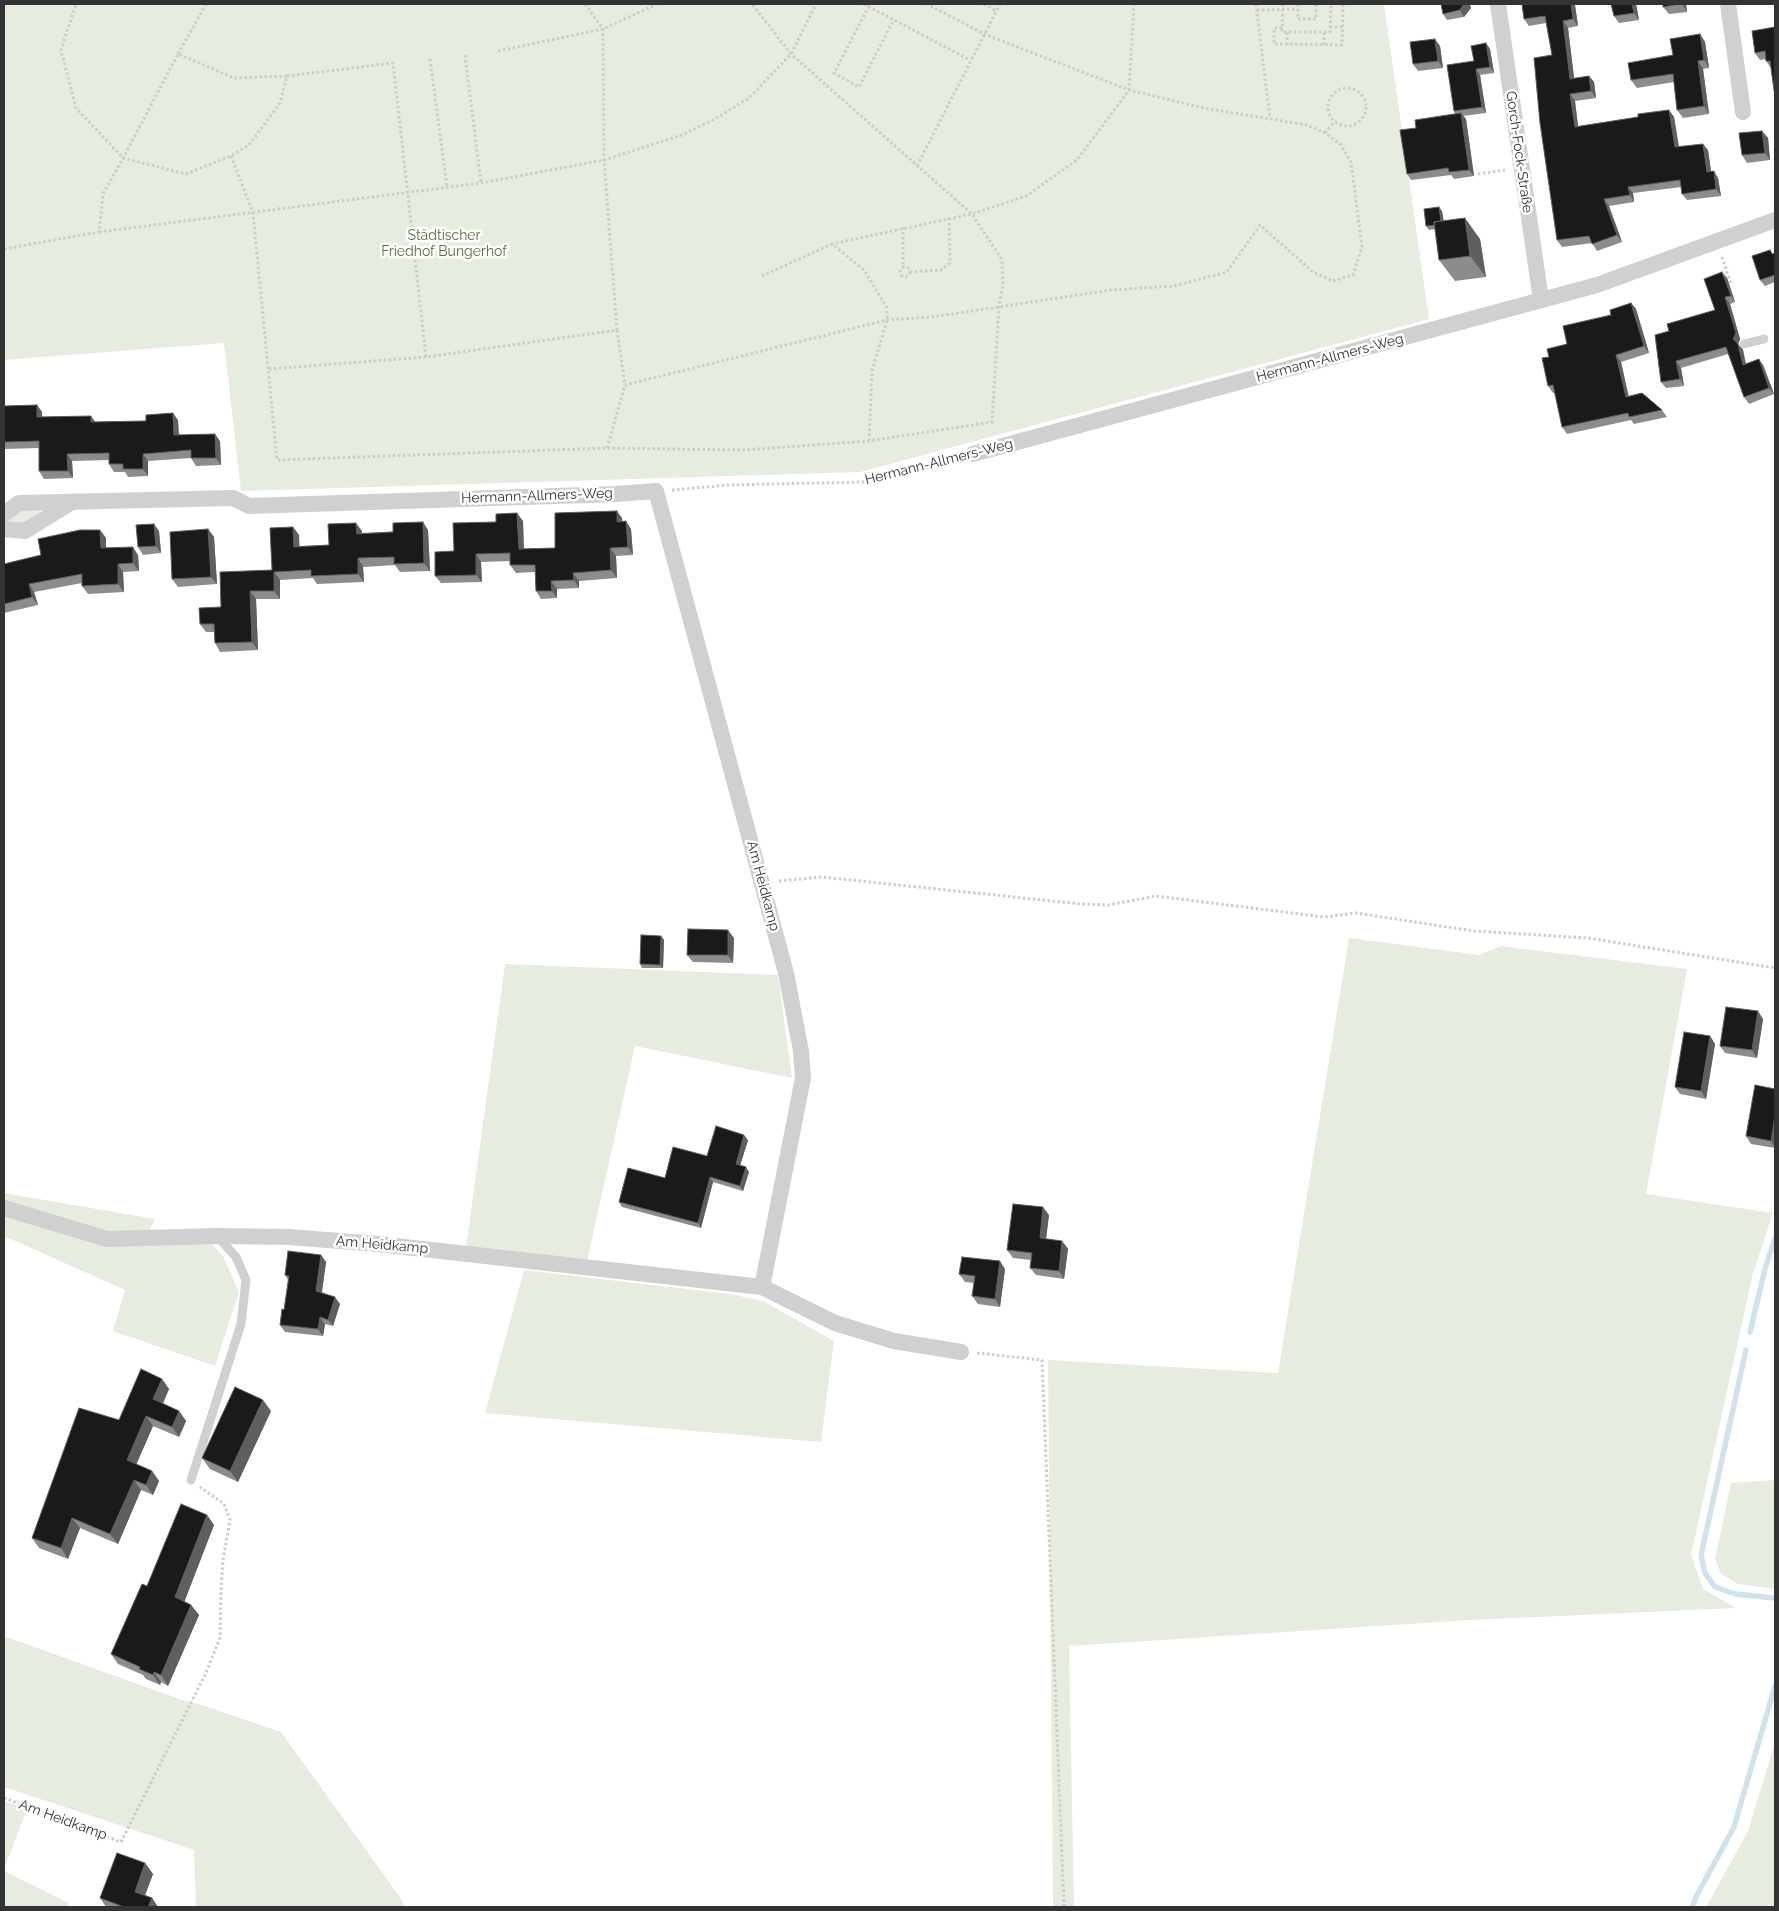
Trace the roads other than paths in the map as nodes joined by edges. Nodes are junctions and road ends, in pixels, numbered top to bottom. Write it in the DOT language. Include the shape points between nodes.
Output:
graph roads {
  1 [pos="1498,4"];
  2 [pos="1728,4"];
  3 [pos="1743,112"];
  4 [pos="1775,220"];
  5 [pos="1541,300"];
  6 [pos="1764,339"];
  7 [pos="1744,344"];
  8 [pos="973,454"];
  9 [pos="656,491"];
  10 [pos="72,502"];
  11 [pos="4,514"];
  12 [pos="4,530"];
  13 [pos="4,1208"];
  14 [pos="217,1236"];
  15 [pos="762,1287"];
  16 [pos="961,1352"];
  17 [pos="191,1480"];
  1 -- 5 [label="street, Gorch-Fock-Straße"];
  2 -- 3 [label="street"];
  4 -- 5 [label="street, Hermann-Allmers-Weg" via="1597,285"];
  5 -- 8 [label="street, Hermann-Allmers-Weg"];
  6 -- 7 [label="lane"];
  9 -- 10 [label="street, Hermann-Allmers-Weg" via="249,506 232,498"];
  9 -- 15 [label="street, Am Heidkamp" via="786,973 801,1051 803,1078"];
  10 -- 11 [label="street, Hermann-Allmers-Weg" via="19,503"];
  10 -- 12 [label="street" via="25,531"];
  13 -- 14 [label="street, Am Heidkamp" via="107,1239"];
  14 -- 15 [label="street, Am Heidkamp" via="290,1237 378,1244"];
  14 -- 17 [label="lane" via="236,1257 246,1280 241,1324"];
  15 -- 16 [label="street, Am Heidkamp" via="835,1323 894,1341"];
}
